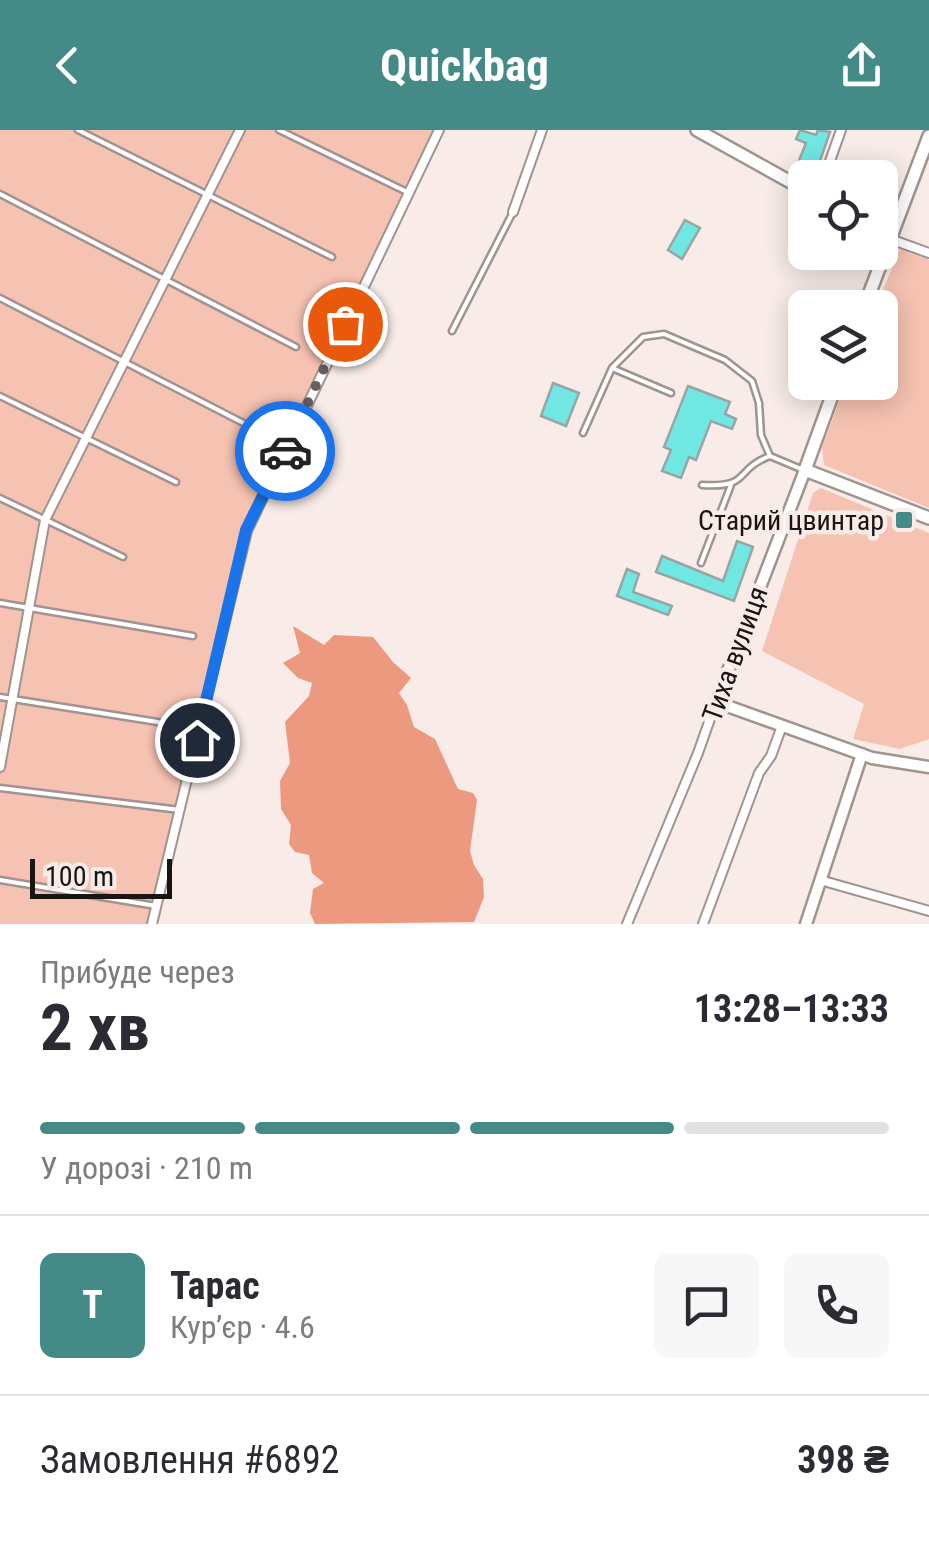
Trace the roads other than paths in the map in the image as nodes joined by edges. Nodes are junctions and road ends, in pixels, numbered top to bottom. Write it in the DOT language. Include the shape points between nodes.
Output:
graph roads {
  1 [pos="78,130"];
  2 [pos="240,130"];
  3 [pos="279,130"];
  4 [pos="439,130"];
  5 [pos="542,130"];
  6 [pos="698,130"];
  7 [pos="842,130"];
  8 [pos="929,136"];
  9 [pos="831,160"];
  10 [pos="788,180"];
  11 [pos="407,192"];
  12 [pos="0,194"];
  13 [pos="206,196"];
  14 [pos="898,206"];
  15 [pos="513,212"];
  16 [pos="898,241"];
  17 [pos="929,254"];
  18 [pos="332,257"];
  19 [pos="166,283"];
  20 [pos="0,298"];
  21 [pos="452,331"];
  22 [pos="296,347"];
  23 [pos="124,363"];
  24 [pos="612,368"];
  25 [pos="670,393"];
  26 [pos="0,396"];
  27 [pos="830,400"];
  28 [pos="583,433"];
  29 [pos="85,440"];
  30 [pos="770,456"];
  31 [pos="282,457"];
  32 [pos="805,470"];
  33 [pos="176,482"];
  34 [pos="702,485"];
  35 [pos="730,485"];
  36 [pos="0,498"];
  37 [pos="929,518"];
  38 [pos="45,520"];
  39 [pos="123,558"];
  40 [pos="701,563"];
  41 [pos="0,602"];
  42 [pos="29,608"];
  43 [pos="193,636"];
  44 [pos="0,698"];
  45 [pos="13,700"];
  46 [pos="716,702"];
  47 [pos="183,726"];
  48 [pos="782,726"];
  49 [pos="862,754"];
  50 [pos="0,767"];
  51 [pos="929,767"];
  52 [pos="0,788"];
  53 [pos="180,810"];
  54 [pos="0,880"];
  55 [pos="820,880"];
  56 [pos="156,906"];
  57 [pos="929,911"];
  58 [pos="152,924"];
  59 [pos="628,924"];
  60 [pos="703,924"];
  61 [pos="806,924"];
  1 -- 13 [label="lane"];
  2 -- 13 [label="street"];
  3 -- 11 [label="lane"];
  4 -- 11 [label="street"];
  5 -- 15 [label="street"];
  6 -- 10 [label="main road"];
  7 -- 9 [label="street"];
  8 -- 14 [label="main road"];
  11 -- 31 [label="street"];
  12 -- 19 [label="lane"];
  13 -- 18 [label="lane"];
  13 -- 19 [label="street"];
  15 -- 21 [label="lane"];
  16 -- 17 [label="street"];
  19 -- 22 [label="lane"];
  19 -- 23 [label="street"];
  20 -- 23 [label="lane"];
  23 -- 29 [label="street"];
  23 -- 31 [label="lane" via="259,430"];
  24 -- 25 [label="lane"];
  24 -- 28 [label="lane"];
  24 -- 30 [label="lane" via="643,338 664,334 724,360 752,381"];
  26 -- 29 [label="lane"];
  27 -- 32 [label="main road, Тиха вулиця"];
  29 -- 33 [label="lane"];
  29 -- 38 [label="street"];
  30 -- 32 [label="lane"];
  30 -- 35 [label="lane"];
  31 -- 53 [label="street" via="246,530"];
  32 -- 37 [label="main road"];
  32 -- 46 [label="street, Тиха вулиця"];
  34 -- 35 [label="lane"];
  35 -- 40 [label="lane"];
  36 -- 38 [label="lane"];
  38 -- 39 [label="lane"];
  38 -- 42 [label="street"];
  41 -- 42 [label="lane"];
  42 -- 43 [label="lane"];
  42 -- 45 [label="street"];
  44 -- 45 [label="lane"];
  45 -- 47 [label="lane"];
  45 -- 50 [label="street"];
  46 -- 48 [label="street"];
  46 -- 59 [label="street, Тиха вулиця"];
  48 -- 49 [label="street"];
  48 -- 60 [label="street"];
  49 -- 51 [label="street"];
  49 -- 55 [label="street"];
  52 -- 53 [label="lane"];
  53 -- 56 [label="street"];
  54 -- 56 [label="lane"];
  55 -- 57 [label="street"];
  55 -- 61 [label="street"];
  56 -- 58 [label="street"];
}
